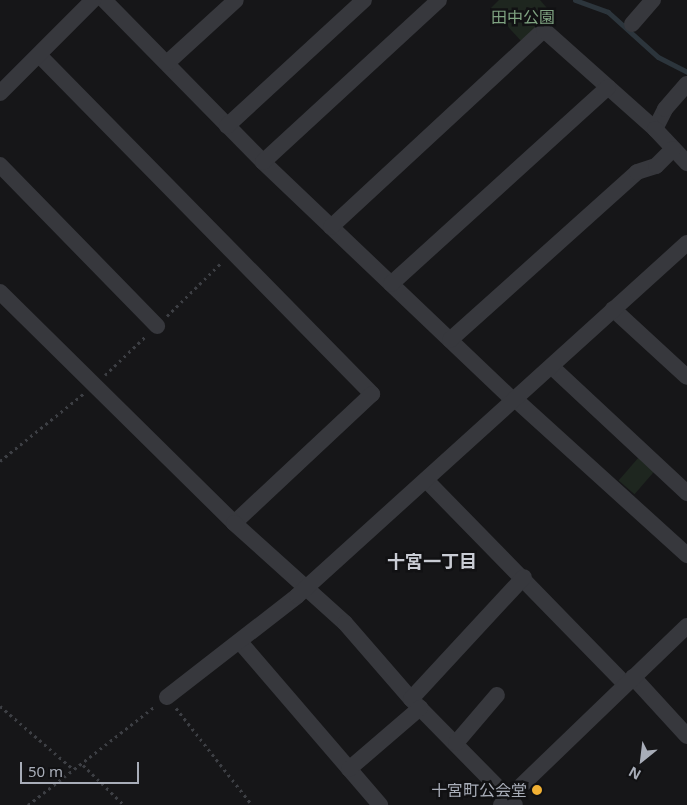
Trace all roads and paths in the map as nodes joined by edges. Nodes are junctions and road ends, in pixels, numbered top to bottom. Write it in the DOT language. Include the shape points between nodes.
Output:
graph roads {
  1 [pos="93,0"];
  2 [pos="104,0"];
  3 [pos="236,0"];
  4 [pos="364,0"];
  5 [pos="439,0"];
  6 [pos="653,0"];
  7 [pos="632,24"];
  8 [pos="40,56"];
  9 [pos="167,63"];
  10 [pos="687,84"];
  11 [pos="608,87"];
  12 [pos="0,93"];
  13 [pos="227,126"];
  14 [pos="655,129"];
  15 [pos="673,149"];
  16 [pos="263,162"];
  17 [pos="687,162"];
  18 [pos="0,164"];
  19 [pos="331,228"];
  20 [pos="683,252"];
  21 [pos="391,284"];
  22 [pos="0,292"];
  23 [pos="614,309"];
  24 [pos="157,326"];
  25 [pos="450,340"];
  26 [pos="552,367"];
  27 [pos="687,377"];
  28 [pos="93,386"];
  29 [pos="515,400"];
  30 [pos="0,460"];
  31 [pos="426,480"];
  32 [pos="687,492"];
  33 [pos="234,522"];
  34 [pos="687,554"];
  35 [pos="524,577"];
  36 [pos="306,588"];
  37 [pos="687,626"];
  38 [pos="240,642"];
  39 [pos="629,680"];
  40 [pos="497,695"];
  41 [pos="167,697"];
  42 [pos="416,704"];
  43 [pos="0,706"];
  44 [pos="687,736"];
  45 [pos="456,743"];
  46 [pos="83,765"];
  47 [pos="73,769"];
  48 [pos="348,769"];
  49 [pos="509,803"];
  50 [pos="28,805"];
  51 [pos="124,805"];
  52 [pos="252,805"];
  53 [pos="380,805"];
  1 -- 8 [label="street"];
  2 -- 9 [label="street"];
  3 -- 9 [label="street"];
  4 -- 13 [label="street"];
  5 -- 16 [label="street"];
  6 -- 7 [label="street"];
  8 -- 12 [label="street"];
  8 -- 33 [label="street" via="372,394"];
  9 -- 13 [label="street"];
  10 -- 14 [label="street" via="665,109"];
  11 -- 14 [label="street"];
  11 -- 19 [label="street" via="544,30"];
  11 -- 21 [label="street"];
  13 -- 16 [label="street"];
  14 -- 15 [label="street"];
  15 -- 17 [label="street"];
  15 -- 25 [label="street" via="656,166 638,172"];
  16 -- 19 [label="street"];
  18 -- 24 [label="street"];
  19 -- 21 [label="street"];
  20 -- 23 [label="street"];
  21 -- 25 [label="street"];
  22 -- 28 [label="street"];
  23 -- 26 [label="street"];
  23 -- 27 [label="street"];
  25 -- 29 [label="street"];
  26 -- 29 [label="street"];
  26 -- 32 [label="street"];
  28 -- 30 [label="path"];
  28 -- 33 [label="street"];
  29 -- 31 [label="street"];
  29 -- 34 [label="street"];
  31 -- 35 [label="street"];
  31 -- 36 [label="street"];
  33 -- 36 [label="street"];
  35 -- 39 [label="street"];
  35 -- 42 [label="street"];
  36 -- 38 [label="street"];
  36 -- 42 [label="street" via="363,641"];
  37 -- 39 [label="street"];
  38 -- 41 [label="street"];
  38 -- 48 [label="street"];
  39 -- 44 [label="street"];
  39 -- 49 [label="street"];
  40 -- 45 [label="street"];
  41 -- 46 [label="path"];
  41 -- 52 [label="path"];
  42 -- 45 [label="street"];
  42 -- 48 [label="street"];
  43 -- 47 [label="path"];
  45 -- 49 [label="street"];
  46 -- 47 [label="path"];
  46 -- 51 [label="path"];
  47 -- 50 [label="path"];
  48 -- 53 [label="street"];
}
